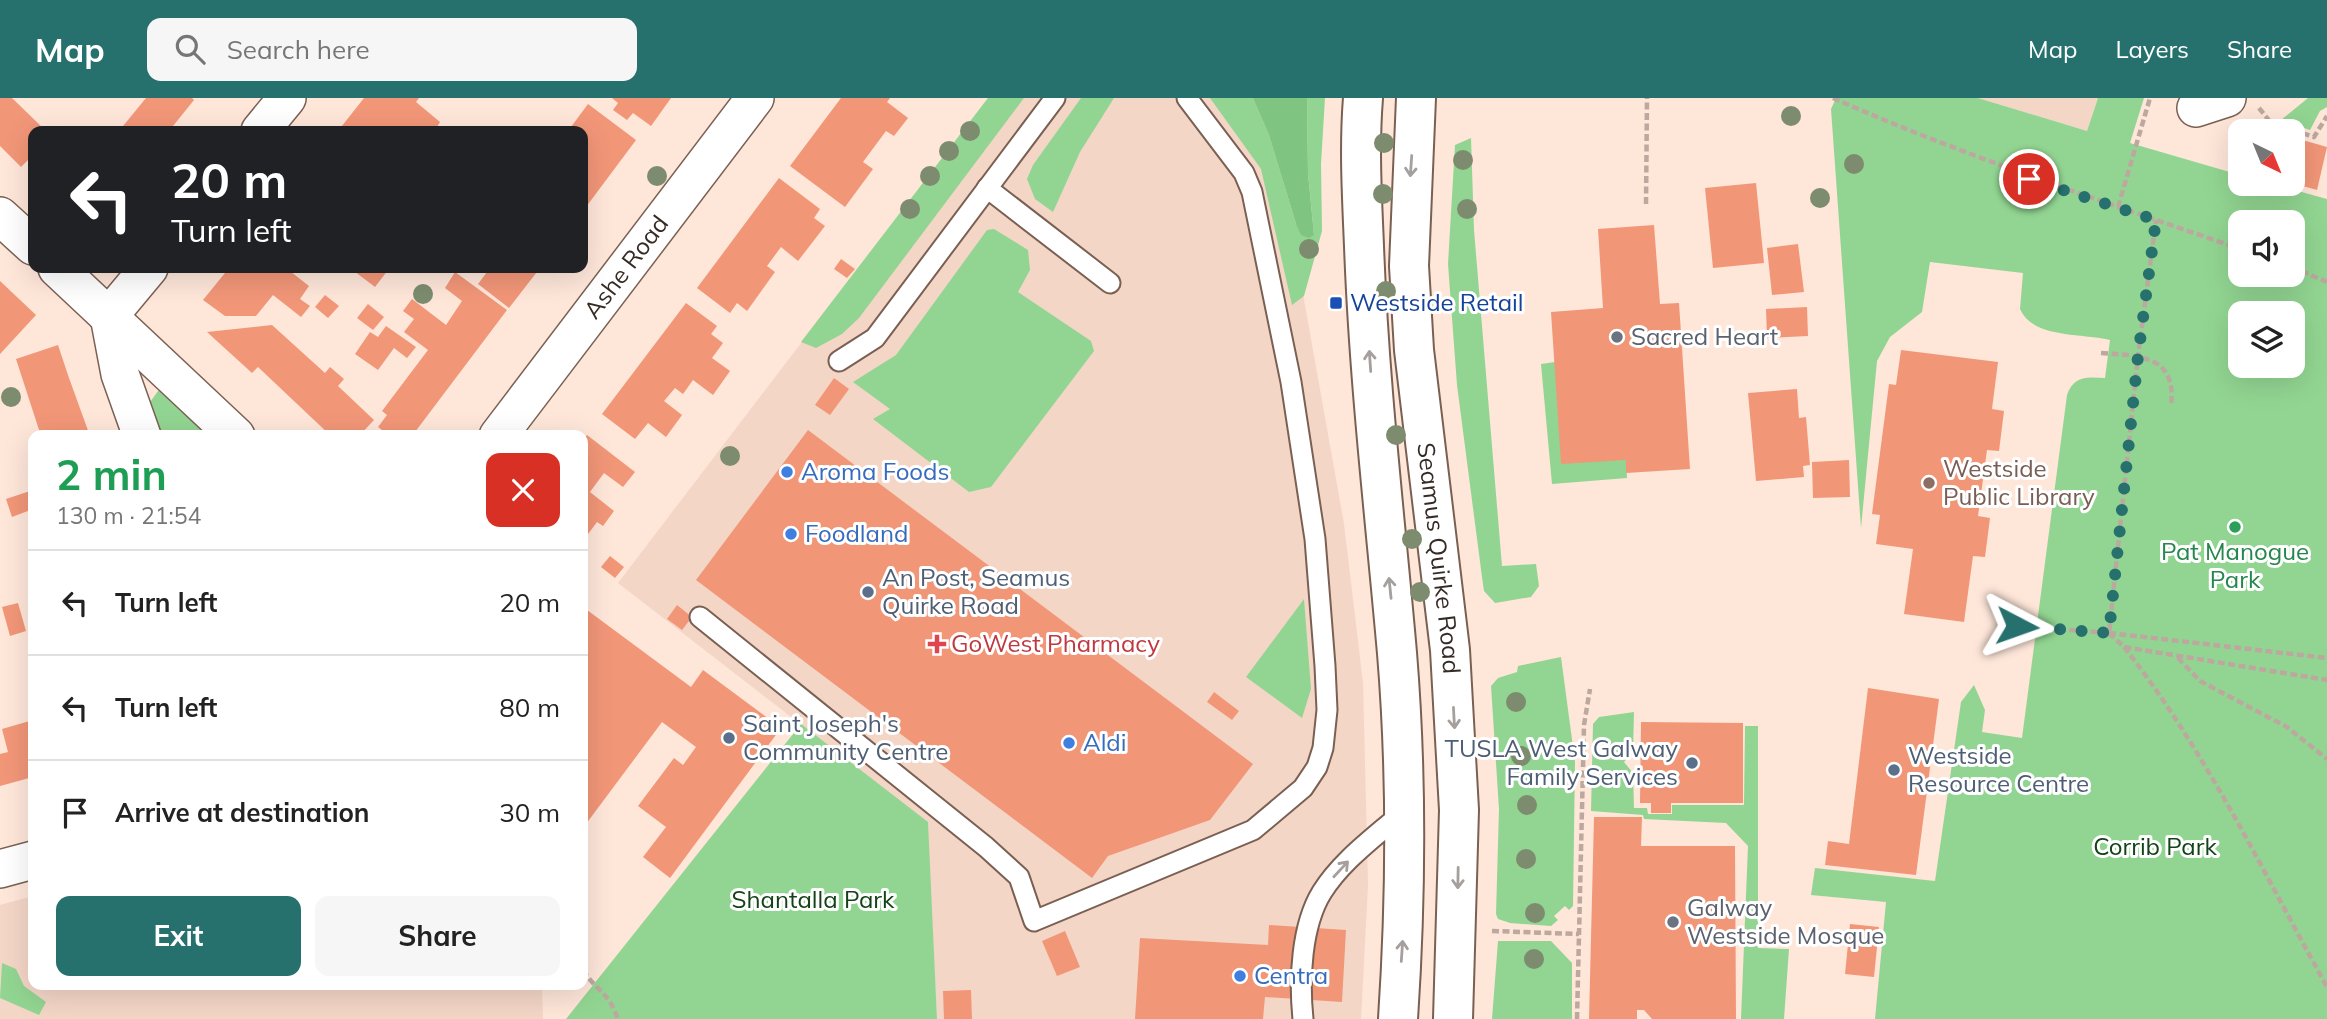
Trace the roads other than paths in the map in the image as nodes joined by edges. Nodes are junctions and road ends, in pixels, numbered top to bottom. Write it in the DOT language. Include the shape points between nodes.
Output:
graph roads {
  1 [pos="287,98"];
  2 [pos="755,98"];
  3 [pos="1055,98"];
  4 [pos="1187,98"];
  5 [pos="1363,98"];
  6 [pos="1416,98"];
  7 [pos="264,126"];
  8 [pos="987,188"];
  9 [pos="0,216"];
  10 [pos="28,241"];
  11 [pos="62,273"];
  12 [pos="145,273"];
  13 [pos="1110,283"];
  14 [pos="109,316"];
  15 [pos="839,361"];
  16 [pos="140,430"];
  17 [pos="230,430"];
  18 [pos="504,430"];
  19 [pos="700,617"];
  20 [pos="1403,812"];
  21 [pos="28,861"];
  22 [pos="0,869"];
  23 [pos="1303,1019"];
  24 [pos="1398,1019"];
  25 [pos="1452,1019"];
  1 -- 7 [label="street"];
  2 -- 18 [label="street, Ashe Road"];
  3 -- 8 [label="lane"];
  4 -- 19 [label="lane" via="1244,173 1252,192 1291,382 1317,553 1327,710 1323,748 1303,788 1253,830 1034,921 1019,877 986,846"];
  20 -- 5 [label="main road, one-way" via="1397,656 1366,312 1360,140"];
  6 -- 25 [label="main road, Seamus Quirke Road, one-way" via="1409,266 1450,650 1459,810"];
  8 -- 13 [label="lane"];
  8 -- 15 [label="lane" via="874,338"];
  9 -- 10 [label="street"];
  11 -- 14 [label="street"];
  12 -- 14 [label="street"];
  14 -- 16 [label="street" via="120,374"];
  14 -- 17 [label="street"];
  23 -- 20 [label="lane, one-way" via="1308,928 1321,893 1341,868"];
  24 -- 20 [label="main road, one-way" via="1404,926"];
  21 -- 22 [label="street"];
}
